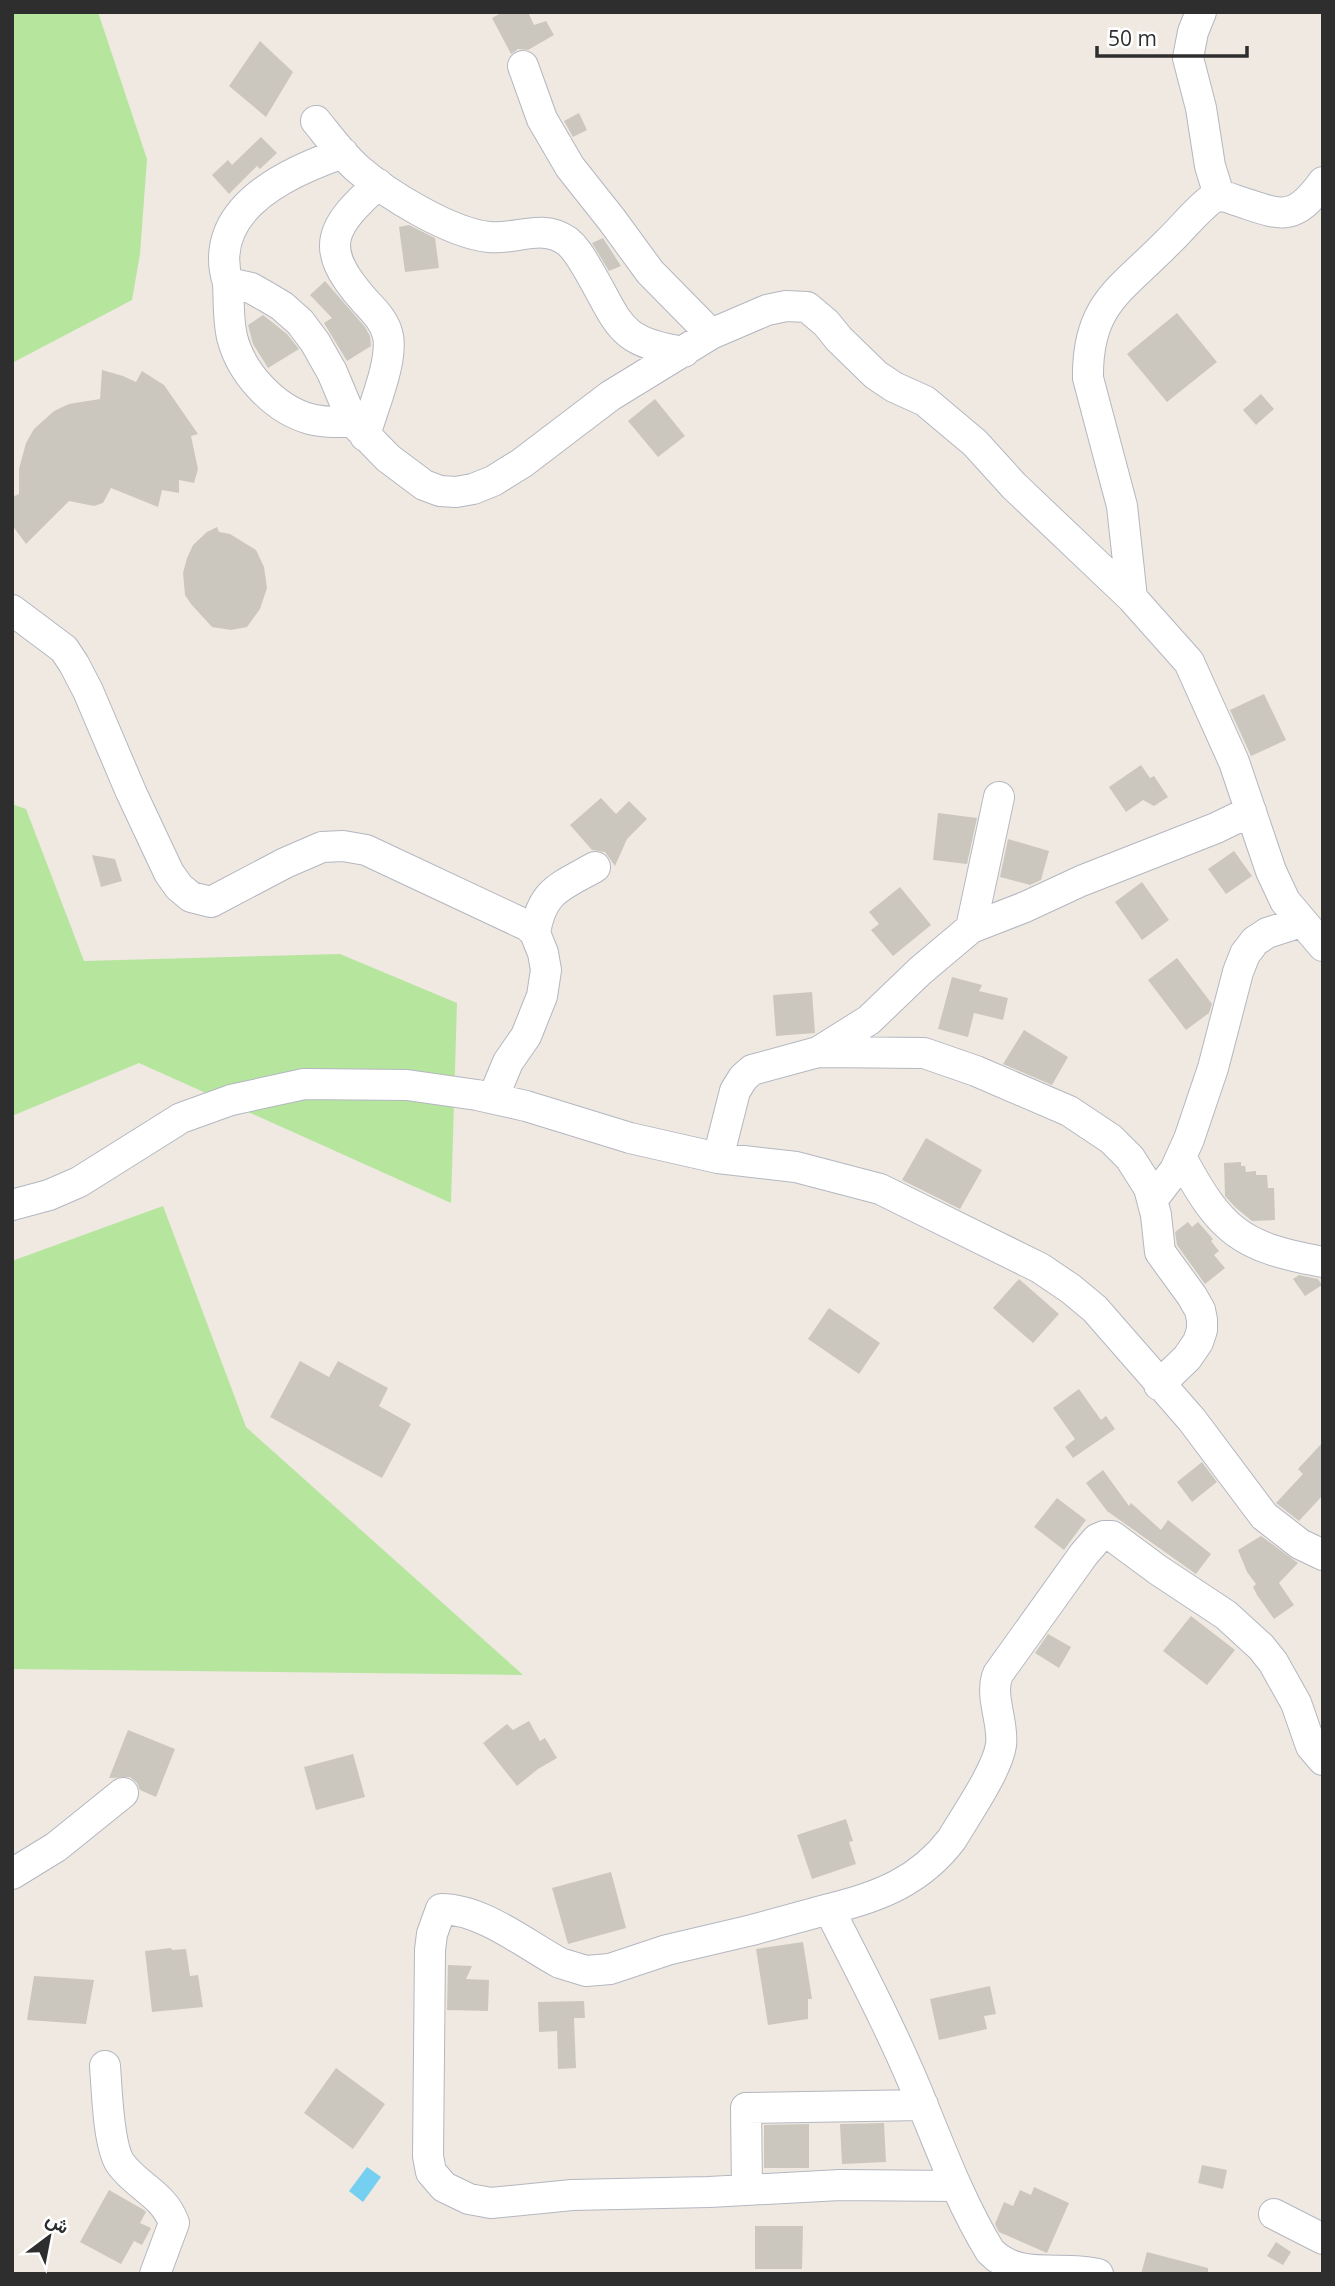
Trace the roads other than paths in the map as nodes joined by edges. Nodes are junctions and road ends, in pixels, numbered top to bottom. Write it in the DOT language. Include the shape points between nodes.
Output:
graph roads {
  1 [pos="1202,12"];
  2 [pos="523,66"];
  3 [pos="316,121"];
  4 [pos="343,153"];
  5 [pos="1323,182"];
  6 [pos="377,184"];
  7 [pos="1219,195"];
  8 [pos="228,283"];
  9 [pos="711,334"];
  10 [pos="684,352"];
  11 [pos="359,429"];
  12 [pos="1132,598"];
  13 [pos="12,610"];
  14 [pos="999,797"];
  15 [pos="1251,811"];
  16 [pos="595,867"];
  17 [pos="1301,922"];
  18 [pos="971,928"];
  19 [pos="536,933"];
  20 [pos="1323,946"];
  21 [pos="526,1036"];
  22 [pos="818,1052"];
  23 [pos="493,1098"];
  24 [pos="526,1106"];
  25 [pos="718,1158"];
  26 [pos="1182,1159"];
  27 [pos="79,1182"];
  28 [pos="1153,1199"];
  29 [pos="12,1205"];
  30 [pos="12,1217"];
  31 [pos="1323,1262"];
  32 [pos="1159,1385"];
  33 [pos="1323,1555"];
  34 [pos="1323,1760"];
  35 [pos="123,1793"];
  36 [pos="12,1874"];
  37 [pos="829,1909"];
  38 [pos="105,2066"];
  39 [pos="923,2105"];
  40 [pos="956,2186"];
  41 [pos="747,2189"];
  42 [pos="1274,2214"];
  43 [pos="1323,2239"];
  44 [pos="155,2274"];
  45 [pos="1098,2274"];
  1 -- 7 [label="street" via="1188,58"];
  2 -- 9 [label="street" via="542,119 570,167 650,272"];
  3 -- 4 [label="street"];
  4 -- 6 [label="street"];
  4 -- 8 [label="street" via="280,181 242,212 228,232 223,253"];
  5 -- 7 [label="street" via="1302,207 1285,212 1264,211"];
  6 -- 10 [label="street" via="468,233 491,237 538,231 567,241 579,253 620,326 633,339"];
  6 -- 11 [label="street" via="344,216 334,244 348,280 379,316 388,339 386,364"];
  7 -- 12 [label="street" via="1206,202 1114,293 1091,338 1088,378 1122,506"];
  8 -- 11 [label="street" via="251,288 300,322 332,372"];
  8 -- 11 [label="street" via="238,355 266,392 289,411"];
  9 -- 10 [label="street"];
  9 -- 12 [label="street" via="767,310 807,307 876,374 948,418"];
  10 -- 11 [label="street" via="610,397 522,463 473,489 440,491 424,485"];
  12 -- 15 [label="street" via="1189,662"];
  13 -- 19 [label="street" via="64,649 74,664 169,873 191,897 211,902 285,863 322,848 343,846 390,860 520,921"];
  14 -- 18 [label="street"];
  15 -- 17 [label="street" via="1271,871"];
  15 -- 18 [label="street"];
  16 -- 19 [label="street" via="544,901"];
  17 -- 20 [label="street"];
  17 -- 26 [label="street" via="1267,933 1245,954"];
  18 -- 22 [label="street" via="869,1020"];
  19 -- 21 [label="street" via="546,970 542,996"];
  21 -- 23 [label="street" via="508,1062"];
  21 -- 24 [label="street"];
  22 -- 25 [label="street" via="766,1065 743,1078 729,1110"];
  22 -- 28 [label="street" via="924,1053 1069,1111 1130,1158"];
  23 -- 24 [label="street"];
  23 -- 27 [label="street" via="407,1085 304,1084 261,1092 181,1118"];
  24 -- 25 [label="street" via="630,1138"];
  25 -- 32 [label="street" via="796,1167 880,1189 1040,1268 1095,1309"];
  26 -- 28 [label="street"];
  26 -- 31 [label="street" via="1203,1198 1230,1229 1267,1248"];
  27 -- 29 [label="street"];
  27 -- 30 [label="street" via="53,1207"];
  28 -- 32 [label="street" via="1160,1252 1192,1296 1202,1320 1202,1330 1187,1358"];
  32 -- 33 [label="street" via="1192,1420 1264,1516 1300,1544"];
  34 -- 37 [label="street" via="1306,1737 1284,1680 1261,1647 1208,1601 1117,1538 1104,1536 1084,1554 998,1674 999,1754 944,1849 913,1878"];
  35 -- 36 [label="street" via="56,1847"];
  37 -- 39 [label="street"];
  37 -- 41 [label="street" via="595,1971 561,1964 460,1911 441,1909 432,1934 428,2156 431,2172 444,2188 491,2203 572,2195"];
  38 -- 44 [label="street" via="113,2145 120,2161 159,2197 174,2223"];
  39 -- 40 [label="street"];
  39 -- 41 [label="street" via="746,2108"];
  40 -- 41 [label="street"];
  40 -- 45 [label="street" via="984,2241 1001,2261 1029,2270"];
  42 -- 43 [label="street"];
}
